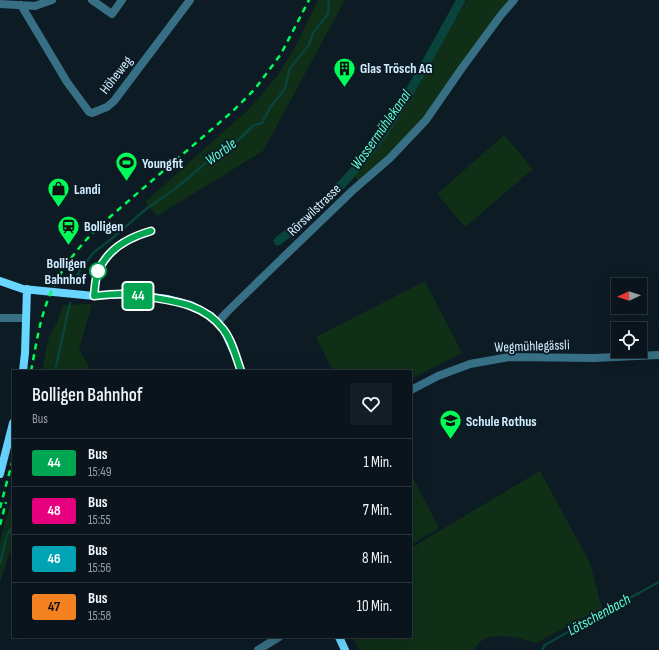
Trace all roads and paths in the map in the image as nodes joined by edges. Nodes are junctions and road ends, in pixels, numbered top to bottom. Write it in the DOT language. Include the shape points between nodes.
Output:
graph roads {
  1 [pos="52,0"];
  2 [pos="92,0"];
  3 [pos="122,0"];
  4 [pos="190,0"];
  5 [pos="514,0"];
  6 [pos="0,4"];
  7 [pos="21,6"];
  8 [pos="0,281"];
  9 [pos="27,289"];
  10 [pos="0,318"];
  11 [pos="26,318"];
  12 [pos="218,323"];
  13 [pos="659,354"];
  14 [pos="22,370"];
  15 [pos="241,370"];
  16 [pos="412,389"];
  17 [pos="12,426"];
  18 [pos="0,474"];
  19 [pos="277,638"];
  20 [pos="339,638"];
  21 [pos="258,650"];
  22 [pos="345,650"];
  1 -- 7 [label="street" via="35,6"];
  2 -- 3 [label="street" via="112,14"];
  4 -- 7 [label="street, Höheweg" via="114,101 92,113 88,112 67,82"];
  5 -- 12 [label="street, Rörswilstrasse" via="426,120 390,158 352,191"];
  6 -- 7 [label="street"];
  8 -- 9 [label="main road"];
  9 -- 11 [label="main road"];
  9 -- 12 [label="main road" via="87,296 126,294 168,300 191,305"];
  10 -- 11 [label="street"];
  11 -- 14 [label="main road"];
  12 -- 15 [label="main road" via="224,330"];
  13 -- 16 [label="street, Wegmühlegässli" via="594,358 509,357 470,364"];
  17 -- 18 [label="main road"];
  19 -- 21 [label="street"];
  20 -- 22 [label="main road"];
}
